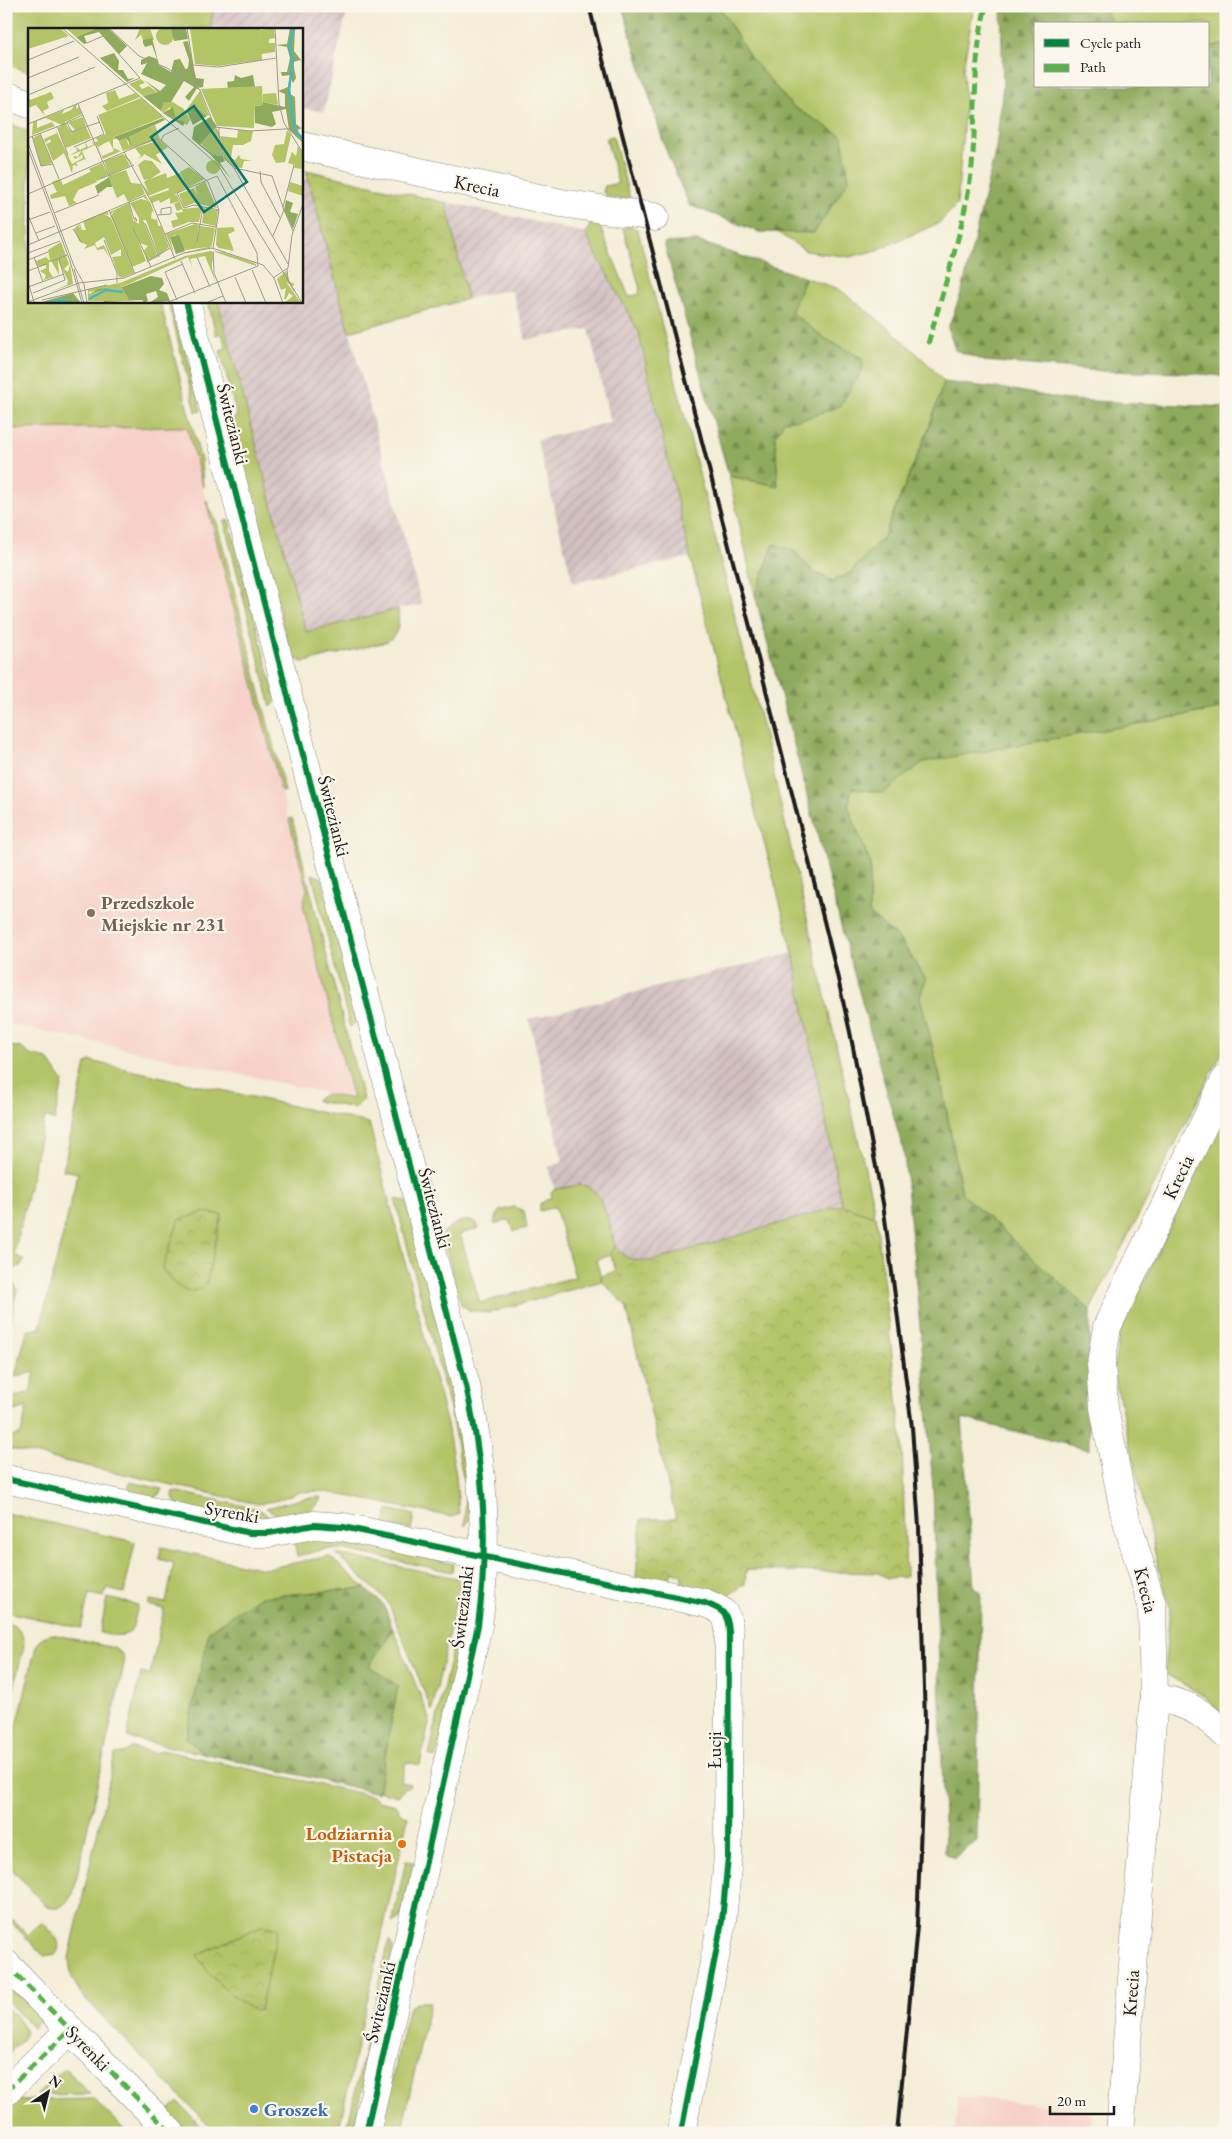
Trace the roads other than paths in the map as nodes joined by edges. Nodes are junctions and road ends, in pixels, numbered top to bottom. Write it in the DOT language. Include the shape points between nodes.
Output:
graph roads {
  1 [pos="6,95"];
  2 [pos="28,104"];
  3 [pos="302,146"];
  4 [pos="655,218"];
  5 [pos="186,302"];
  6 [pos="1226,1078"];
  7 [pos="6,1479"];
  8 [pos="484,1555"];
  9 [pos="1154,1697"];
  10 [pos="1226,1735"];
  11 [pos="6,1964"];
  12 [pos="70,2030"];
  13 [pos="6,2091"];
  14 [pos="171,2133"];
  15 [pos="366,2133"];
  16 [pos="681,2133"];
  17 [pos="1120,2133"];
  1 -- 2 [label="street"];
  3 -- 4 [label="street, Krecia" via="561,203"];
  5 -- 8 [label="street, Świtezianki" via="466,1386 482,1476"];
  6 -- 9 [label="street, Krecia" via="1107,1327 1102,1349 1104,1408 1124,1511 1152,1605"];
  7 -- 8 [label="street, Syrenki" via="250,1533 314,1525 332,1526"];
  8 -- 15 [label="street, Świtezianki" via="476,1636"];
  8 -- 16 [label="street, Łucji" via="705,1603 725,1613 728,1620 728,1857 722,1921"];
  9 -- 10 [label="street" via="1180,1702 1194,1709"];
  9 -- 17 [label="street, Krecia"];
  11 -- 12 [label="street, Syrenki"];
  12 -- 13 [label="street"];
  12 -- 14 [label="street, Syrenki"];
}
